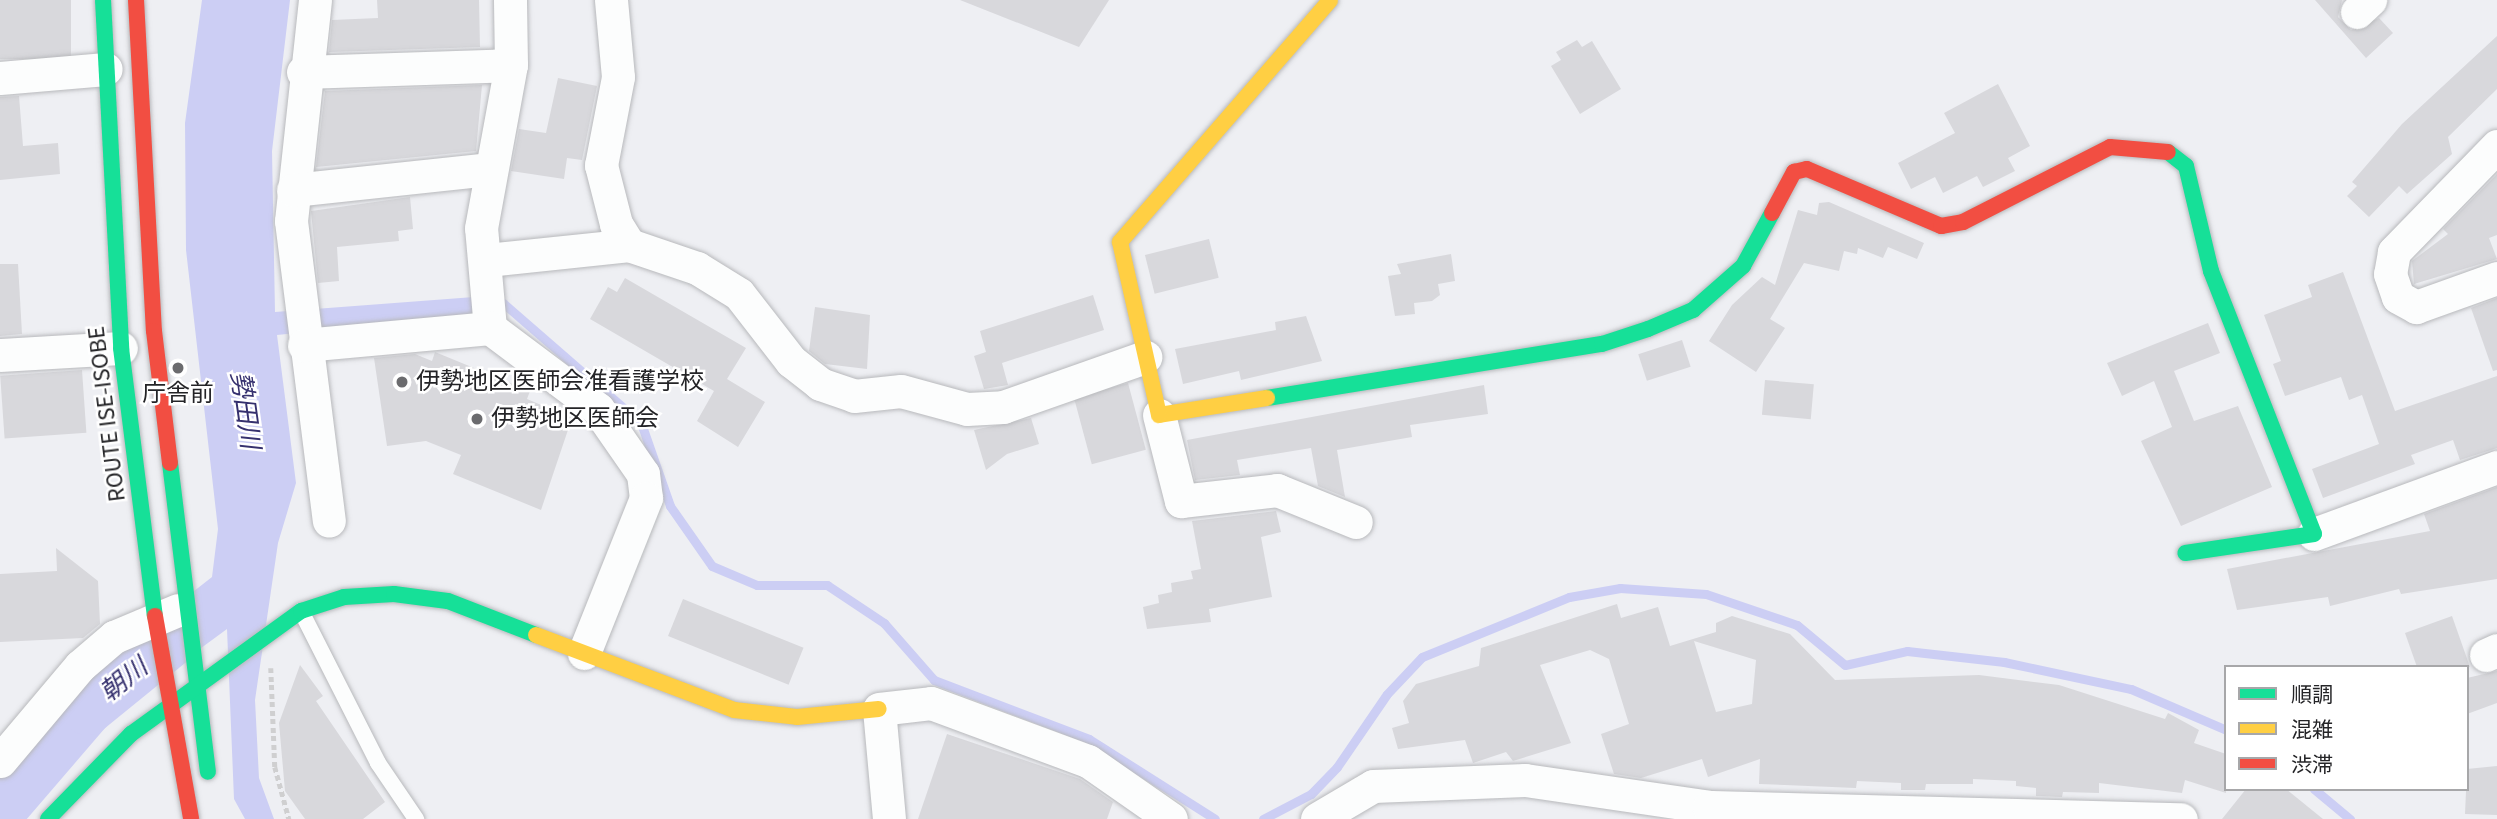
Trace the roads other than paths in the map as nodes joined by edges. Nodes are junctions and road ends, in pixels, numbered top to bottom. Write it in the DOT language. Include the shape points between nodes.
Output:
graph roads {
  1 [pos="103,0"];
  2 [pos="136,0"];
  3 [pos="315,0"];
  4 [pos="510,0"];
  5 [pos="611,0"];
  6 [pos="1330,0"];
  7 [pos="511,65"];
  8 [pos="106,69"];
  9 [pos="303,72"];
  10 [pos="0,78"];
  11 [pos="2497,146"];
  12 [pos="491,169"];
  13 [pos="293,190"];
  14 [pos="629,245"];
  15 [pos="2497,278"];
  16 [pos="488,298"];
  17 [pos="302,328"];
  18 [pos="121,348"];
  19 [pos="0,355"];
  20 [pos="1145,357"];
  21 [pos="1159,415"];
  22 [pos="2497,467"];
  23 [pos="329,521"];
  24 [pos="1356,522"];
  25 [pos="2314,534"];
  26 [pos="2185,552"];
  27 [pos="169,605"];
  28 [pos="302,611"];
  29 [pos="583,653"];
  30 [pos="195,676"];
  31 [pos="171,703"];
  32 [pos="879,709"];
  33 [pos="0,761"];
  34 [pos="211,792"];
  35 [pos="1707,813"];
  36 [pos="48,819"];
  37 [pos="191,819"];
  38 [pos="416,819"];
  39 [pos="889,819"];
  40 [pos="1171,819"];
  41 [pos="1317,819"];
  42 [pos="2181,819"];
  1 -- 8 [label="street, ROUTE ISE-ISOBE"];
  2 -- 27 [label="street, ROUTE ISE-ISOBE"];
  3 -- 9 [label="street"];
  4 -- 7 [label="street"];
  5 -- 14 [label="street" via="618,77 601,164 616,224"];
  6 -- 20 [label="street" via="1125,231 1122,256"];
  7 -- 9 [label="street"];
  7 -- 12 [label="street"];
  8 -- 10 [label="street"];
  8 -- 18 [label="street, ROUTE ISE-ISOBE"];
  9 -- 13 [label="street"];
  11 -- 15 [label="street" via="2394,252 2390,274 2398,297 2416,307"];
  12 -- 13 [label="street"];
  12 -- 16 [label="street" via="481,228"];
  13 -- 17 [label="street"];
  14 -- 16 [label="street"];
  14 -- 20 [label="street" via="697,268 739,294 791,360 820,384 854,396 901,391 967,409 1003,407"];
  16 -- 17 [label="street"];
  16 -- 29 [label="street" via="598,409 643,474 646,498"];
  17 -- 23 [label="street"];
  18 -- 19 [label="street"];
  18 -- 27 [label="street, ROUTE ISE-ISOBE"];
  20 -- 21 [label="street"];
  21 -- 24 [label="street" via="1181,501 1277,490"];
  21 -- 25 [label="street" via="1602,344 1648,329 1693,310 1743,266 1794,172 1807,169 1941,226 1962,222 2110,147 2141,145 2167,151 2186,166 2211,271"];
  22 -- 25 [label="street"];
  25 -- 26 [label="street"];
  27 -- 30 [label="street, ROUTE ISE-ISOBE"];
  27 -- 31 [label="street, ROUTE ISE-ISOBE" via="167,686"];
  27 -- 33 [label="street" via="114,637 80,666"];
  28 -- 29 [label="street" via="344,597 421,596 479,611"];
  28 -- 30 [label="street"];
  28 -- 38 [label="lane" via="378,764"];
  29 -- 32 [label="street" via="734,710 797,717"];
  30 -- 31 [label="street"];
  30 -- 34 [label="street, ROUTE ISE-ISOBE"];
  31 -- 36 [label="street" via="131,733"];
  31 -- 37 [label="street, ROUTE ISE-ISOBE"];
  32 -- 39 [label="street"];
  32 -- 40 [label="street" via="931,703 1067,752"];
  35 -- 41 [label="street" via="1511,781 1373,786"];
  35 -- 42 [label="street"];
}
